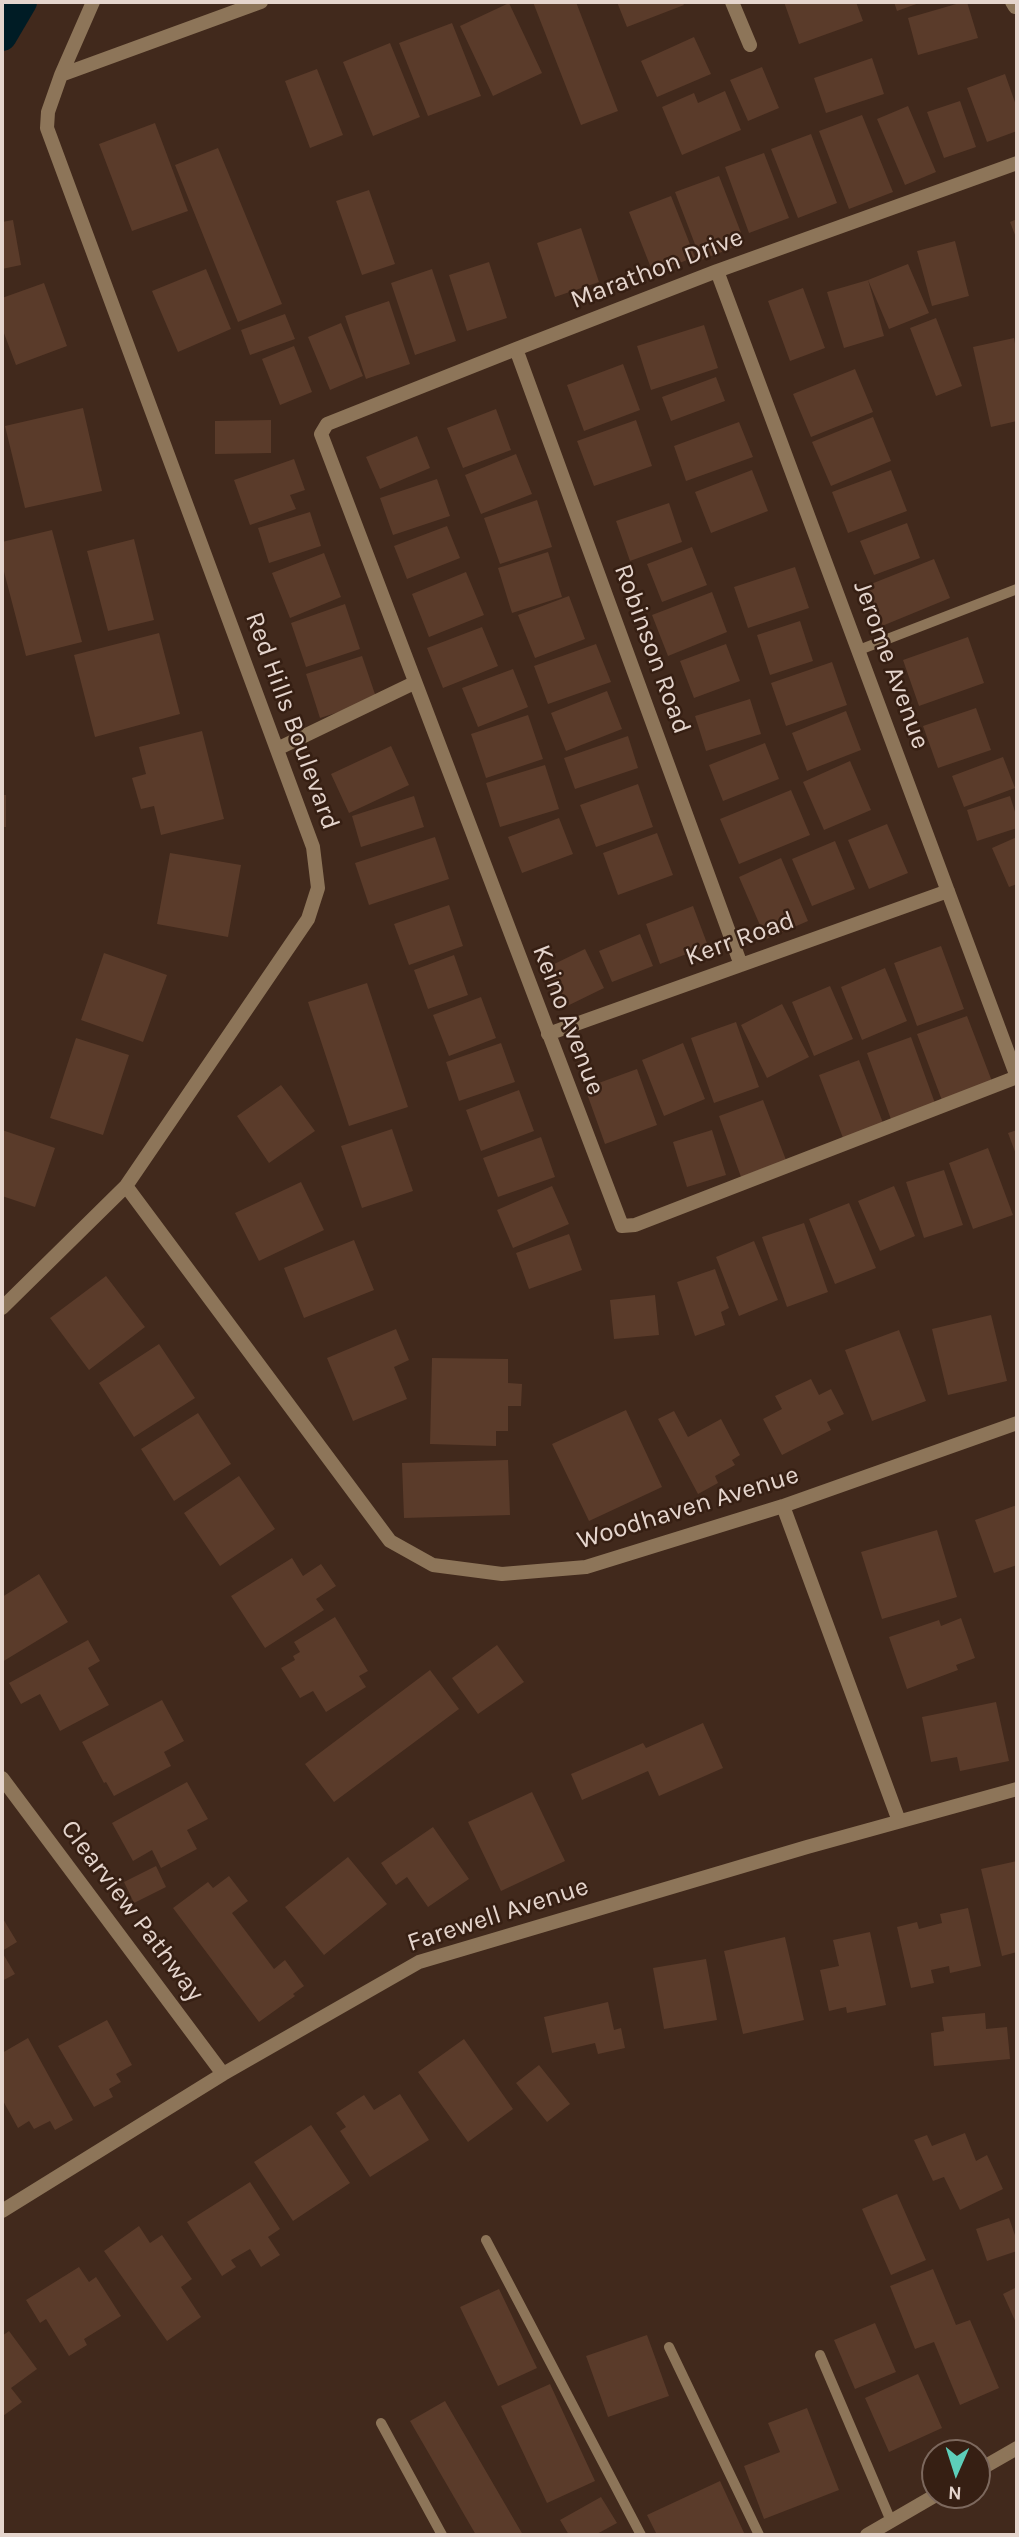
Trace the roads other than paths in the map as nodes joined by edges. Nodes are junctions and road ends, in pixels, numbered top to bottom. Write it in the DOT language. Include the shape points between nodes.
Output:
graph roads {
  1 [pos="93,2"];
  2 [pos="261,2"];
  3 [pos="732,2"];
  4 [pos="750,45"];
  5 [pos="61,75"];
  6 [pos="1017,163"];
  7 [pos="717,271"];
  8 [pos="516,349"];
  9 [pos="321,434"];
  10 [pos="1017,589"];
  11 [pos="859,650"];
  12 [pos="414,683"];
  13 [pos="277,749"];
  14 [pos="948,891"];
  15 [pos="741,965"];
  16 [pos="548,1034"];
  17 [pos="1017,1077"];
  18 [pos="126,1186"];
  19 [pos="2,1308"];
  20 [pos="1017,1423"];
  21 [pos="783,1506"];
  22 [pos="2,1778"];
  23 [pos="1017,1789"];
  24 [pos="899,1821"];
  25 [pos="223,2074"];
  26 [pos="2,2211"];
  27 [pos="486,2240"];
  28 [pos="669,2347"];
  29 [pos="820,2355"];
  30 [pos="381,2423"];
  31 [pos="1017,2448"];
  32 [pos="991,2463"];
  33 [pos="921,2504"];
  34 [pos="891,2521"];
  35 [pos="442,2535"];
  36 [pos="641,2535"];
  37 [pos="759,2535"];
  38 [pos="867,2535"];
  1 -- 5 [label="street, Red Hills Boulevard"];
  2 -- 5 [label="street"];
  3 -- 4 [label="street"];
  5 -- 13 [label="street, Red Hills Boulevard" via="47,128"];
  6 -- 7 [label="street, Marathon Drive"];
  7 -- 8 [label="street, Marathon Drive"];
  7 -- 11 [label="street, Jerome Avenue"];
  8 -- 9 [label="street, Marathon Drive" via="327,425"];
  8 -- 15 [label="street, Robinson Road"];
  9 -- 12 [label="street, Keino Avenue"];
  10 -- 11 [label="lane"];
  11 -- 14 [label="street, Jerome Avenue"];
  12 -- 13 [label="street"];
  12 -- 16 [label="street, Keino Avenue"];
  13 -- 18 [label="street, Red Hills Boulevard" via="313,847 318,888 308,919"];
  14 -- 15 [label="street, Kerr Road"];
  14 -- 17 [label="street, Jerome Avenue"];
  15 -- 16 [label="street, Kerr Road"];
  16 -- 17 [label="street, Keino Avenue" via="622,1226 635,1225"];
  18 -- 19 [label="street, Red Hills Boulevard"];
  18 -- 21 [label="street, Woodhaven Avenue" via="390,1541 433,1565 502,1574 586,1567"];
  20 -- 21 [label="street, Woodhaven Avenue"];
  21 -- 24 [label="street"];
  22 -- 25 [label="street, Clearview Pathway"];
  23 -- 24 [label="street, Farewell Avenue"];
  24 -- 25 [label="street, Farewell Avenue" via="419,1962"];
  25 -- 26 [label="street, Farewell Avenue"];
  27 -- 36 [label="lane"];
  28 -- 37 [label="lane"];
  29 -- 34 [label="lane"];
  30 -- 35 [label="lane"];
  31 -- 32 [label="street"];
  33 -- 34 [label="street"];
  34 -- 38 [label="street"];
}
